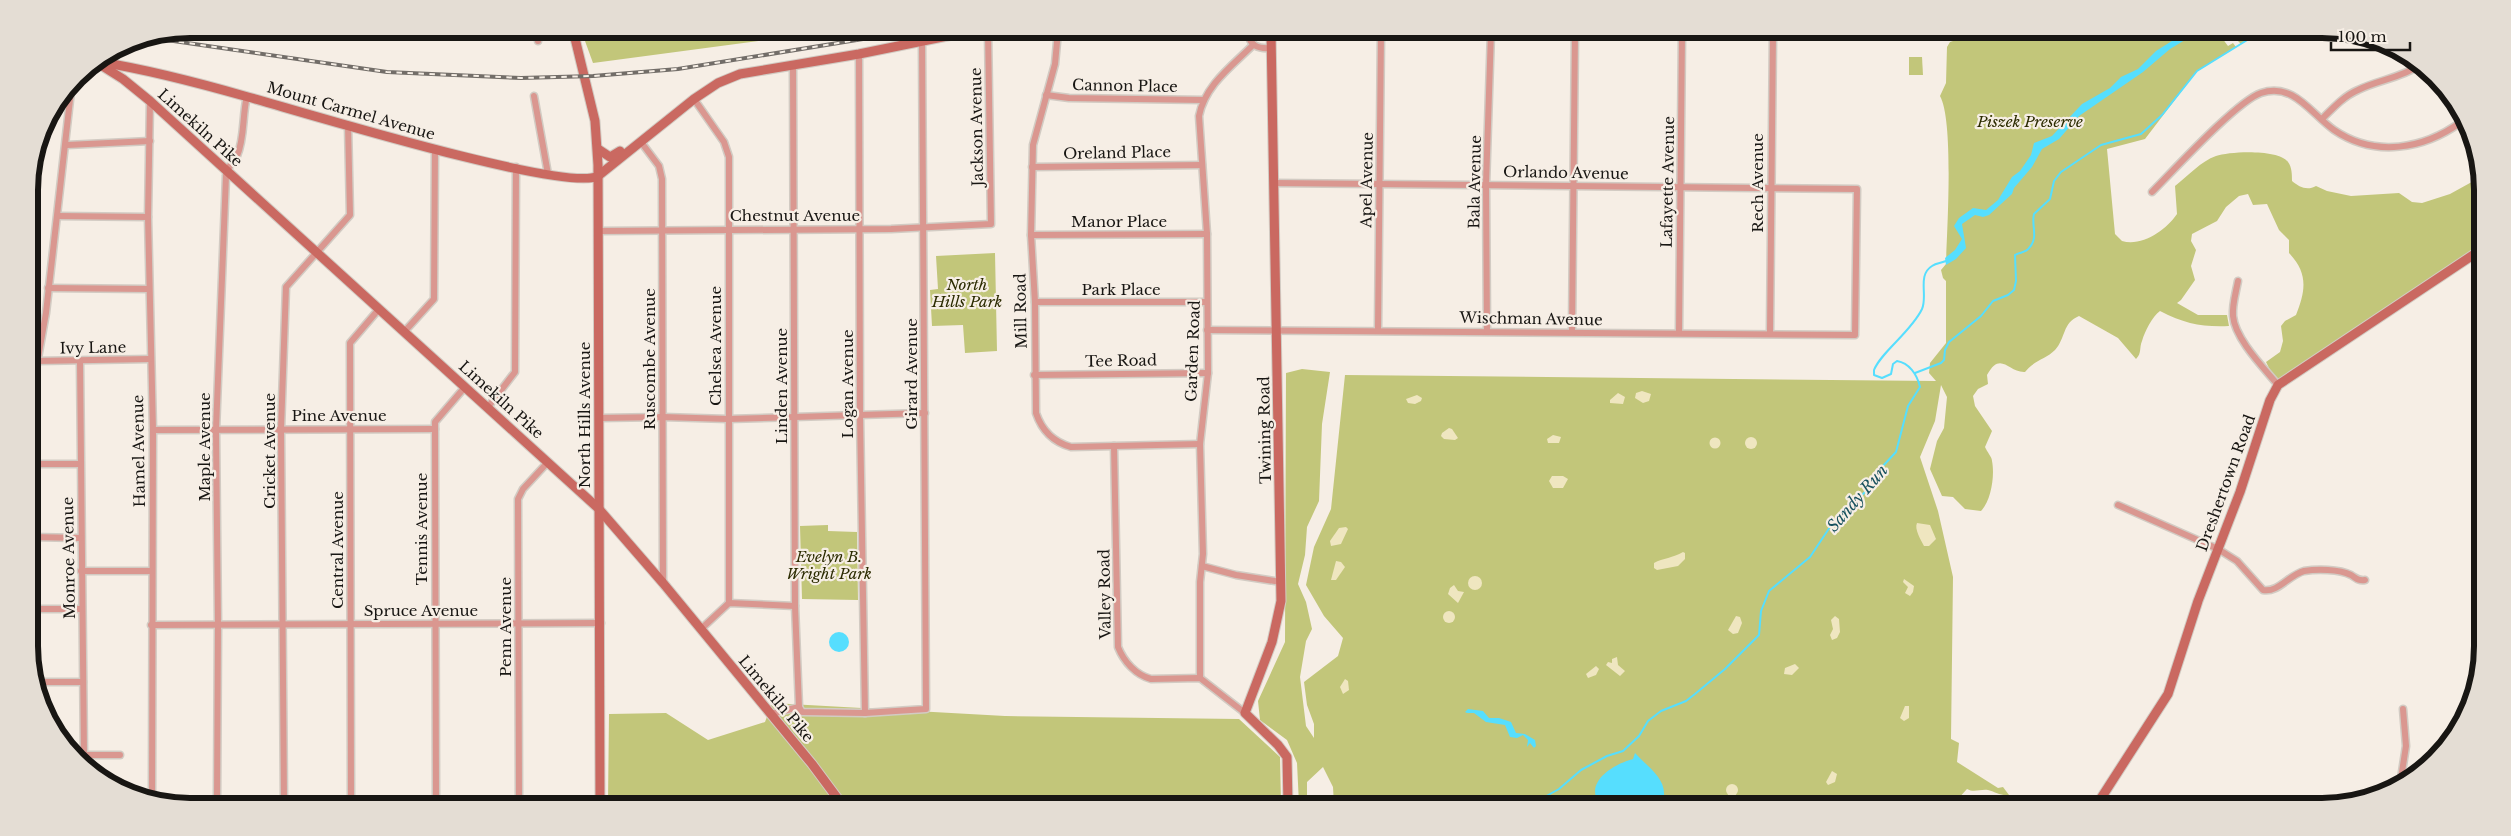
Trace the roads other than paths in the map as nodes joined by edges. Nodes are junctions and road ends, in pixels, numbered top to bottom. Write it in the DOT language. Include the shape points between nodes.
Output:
graph roads {
  1 [pos="538,38"];
  2 [pos="575,38"];
  3 [pos="933,38"];
  4 [pos="988,38"];
  5 [pos="1057,38"];
  6 [pos="1250,38"];
  7 [pos="1271,38"];
  8 [pos="1381,38"];
  9 [pos="1491,38"];
  10 [pos="1575,38"];
  11 [pos="1682,38"];
  12 [pos="1773,38"];
  13 [pos="922,40"];
  14 [pos="538,41"];
  15 [pos="1253,45"];
  16 [pos="1271,48"];
  17 [pos="859,54"];
  18 [pos="105,63"];
  19 [pos="102,65"];
  20 [pos="793,65"];
  21 [pos="2414,69"];
  22 [pos="71,95"];
  23 [pos="1046,95"];
  24 [pos="247,96"];
  25 [pos="534,96"];
  26 [pos="694,99"];
  27 [pos="1204,100"];
  28 [pos="150,101"];
  29 [pos="2322,119"];
  30 [pos="2459,124"];
  31 [pos="348,125"];
  32 [pos="150,141"];
  33 [pos="640,142"];
  34 [pos="66,145"];
  35 [pos="435,149"];
  36 [pos="598,149"];
  37 [pos="1202,164"];
  38 [pos="516,167"];
  39 [pos="1032,167"];
  40 [pos="226,170"];
  41 [pos="548,174"];
  42 [pos="598,176"];
  43 [pos="1274,183"];
  44 [pos="1379,184"];
  45 [pos="1486,185"];
  46 [pos="1572,186"];
  47 [pos="1681,187"];
  48 [pos="1770,190"];
  49 [pos="2152,192"];
  50 [pos="58,216"];
  51 [pos="148,217"];
  52 [pos="991,224"];
  53 [pos="794,228"];
  54 [pos="924,228"];
  55 [pos="730,229"];
  56 [pos="859,229"];
  57 [pos="663,230"];
  58 [pos="598,231"];
  59 [pos="1208,234"];
  60 [pos="1031,235"];
  61 [pos="316,252"];
  62 [pos="2474,254"];
  63 [pos="2238,281"];
  64 [pos="48,288"];
  65 [pos="149,288"];
  66 [pos="1035,302"];
  67 [pos="1207,302"];
  68 [pos="379,309"];
  69 [pos="1277,329"];
  70 [pos="1378,329"];
  71 [pos="1207,330"];
  72 [pos="405,331"];
  73 [pos="1487,331"];
  74 [pos="1572,332"];
  75 [pos="1679,332"];
  76 [pos="1770,333"];
  77 [pos="1855,334"];
  78 [pos="38,349"];
  79 [pos="150,359"];
  80 [pos="38,361"];
  81 [pos="80,361"];
  82 [pos="1208,373"];
  83 [pos="1034,375"];
  84 [pos="2278,385"];
  85 [pos="465,387"];
  86 [pos="488,407"];
  87 [pos="925,414"];
  88 [pos="794,416"];
  89 [pos="860,416"];
  90 [pos="663,417"];
  91 [pos="599,418"];
  92 [pos="728,419"];
  93 [pos="281,429"];
  94 [pos="350,429"];
  95 [pos="434,429"];
  96 [pos="153,430"];
  97 [pos="216,430"];
  98 [pos="1200,444"];
  99 [pos="1114,446"];
  100 [pos="548,462"];
  101 [pos="38,464"];
  102 [pos="80,464"];
  103 [pos="2118,504"];
  104 [pos="598,508"];
  105 [pos="38,537"];
  106 [pos="81,538"];
  107 [pos="2218,549"];
  108 [pos="1202,566"];
  109 [pos="81,571"];
  110 [pos="152,571"];
  111 [pos="2365,580"];
  112 [pos="1281,582"];
  113 [pos="664,583"];
  114 [pos="730,603"];
  115 [pos="795,606"];
  116 [pos="38,609"];
  117 [pos="82,609"];
  118 [pos="434,623"];
  119 [pos="601,623"];
  120 [pos="284,624"];
  121 [pos="351,624"];
  122 [pos="518,624"];
  123 [pos="151,625"];
  124 [pos="218,625"];
  125 [pos="701,629"];
  126 [pos="1200,678"];
  127 [pos="42,682"];
  128 [pos="83,682"];
  129 [pos="800,707"];
  130 [pos="2403,709"];
  131 [pos="865,713"];
  132 [pos="771,714"];
  133 [pos="1245,714"];
  134 [pos="84,754"];
  135 [pos="120,755"];
  136 [pos="2402,775"];
  137 [pos="152,793"];
  138 [pos="217,798"];
  139 [pos="284,798"];
  140 [pos="351,798"];
  141 [pos="436,798"];
  142 [pos="519,798"];
  143 [pos="600,798"];
  144 [pos="837,798"];
  145 [pos="1288,798"];
  146 [pos="2101,798"];
  1 -- 14 [label="street"];
  2 -- 36 [label="street, North Hills Avenue" via="595,121"];
  3 -- 13 [label="street"];
  4 -- 52 [label="street, Jackson Avenue"];
  5 -- 23 [label="street, Mill Road" via="1055,64"];
  6 -- 15 [label="street"];
  7 -- 16 [label="street, Twining Road"];
  8 -- 44 [label="street, Apel Avenue"];
  9 -- 45 [label="street, Bala Avenue"];
  10 -- 46 [label="street"];
  11 -- 47 [label="street, Lafayette Avenue"];
  12 -- 48 [label="street, Rech Avenue"];
  13 -- 17 [label="street"];
  13 -- 54 [label="street, Girard Avenue"];
  15 -- 16 [label="street"];
  15 -- 27 [label="street, Garden Road" via="1212,85"];
  16 -- 43 [label="street, Twining Road"];
  17 -- 20 [label="street"];
  17 -- 56 [label="street, Logan Avenue"];
  18 -- 24 [label="street, Mount Carmel Avenue"];
  19 -- 28 [label="street, Limekiln Pike"];
  20 -- 26 [label="street" via="740,74 718,83"];
  20 -- 53 [label="street, Linden Avenue"];
  21 -- 29 [label="street" via="2359,89 2345,97"];
  22 -- 34 [label="street"];
  23 -- 27 [label="street, Cannon Place"];
  23 -- 39 [label="street, Mill Road" via="1032,145"];
  24 -- 31 [label="street, Mount Carmel Avenue"];
  24 -- 40 [label="street, Maple Avenue" via="241,144"];
  25 -- 41 [label="street"];
  26 -- 33 [label="street"];
  26 -- 55 [label="street, Chelsea Avenue" via="728,150"];
  27 -- 37 [label="street, Garden Road" via="1199,116"];
  28 -- 32 [label="street, Hamel Avenue"];
  28 -- 40 [label="street, Limekiln Pike"];
  29 -- 30 [label="street" via="2349,139 2388,148 2412,146 2434,139"];
  29 -- 49 [label="street" via="2304,101 2293,96 2270,91 2260,93 2239,107"];
  31 -- 35 [label="street, Mount Carmel Avenue"];
  31 -- 61 [label="street, Cricket Avenue" via="350,215"];
  32 -- 34 [label="street"];
  32 -- 51 [label="street, Hamel Avenue"];
  33 -- 36 [label="street" via="628,145 610,157"];
  33 -- 42 [label="street"];
  33 -- 57 [label="street, Ruscombe Avenue" via="662,174"];
  34 -- 50 [label="street"];
  35 -- 38 [label="street, Mount Carmel Avenue"];
  35 -- 72 [label="street" via="434,299"];
  36 -- 42 [label="street, North Hills Avenue"];
  37 -- 39 [label="street, Oreland Place"];
  37 -- 59 [label="street, Garden Road"];
  38 -- 41 [label="street, Mount Carmel Avenue"];
  38 -- 86 [label="street" via="515,372"];
  39 -- 60 [label="street, Mill Road"];
  40 -- 61 [label="street, Limekiln Pike"];
  40 -- 97 [label="street, Maple Avenue"];
  41 -- 42 [label="street, Mount Carmel Avenue" via="585,180"];
  42 -- 58 [label="street, North Hills Avenue"];
  43 -- 44 [label="street, Orlando Avenue"];
  43 -- 69 [label="street, Twining Road"];
  44 -- 45 [label="street, Orlando Avenue"];
  44 -- 70 [label="street, Apel Avenue"];
  45 -- 46 [label="street, Orlando Avenue"];
  45 -- 73 [label="street, Bala Avenue"];
  46 -- 47 [label="street, Orlando Avenue"];
  46 -- 74 [label="street"];
  47 -- 48 [label="street, Orlando Avenue"];
  47 -- 75 [label="street, Lafayette Avenue"];
  48 -- 76 [label="street, Rech Avenue"];
  48 -- 77 [label="street, Orlando Avenue" via="1857,189"];
  50 -- 51 [label="street"];
  50 -- 64 [label="street"];
  51 -- 65 [label="street, Hamel Avenue"];
  52 -- 54 [label="street, Chestnut Avenue"];
  53 -- 55 [label="street, Chestnut Avenue"];
  53 -- 56 [label="street, Chestnut Avenue"];
  53 -- 88 [label="street, Linden Avenue"];
  54 -- 56 [label="street, Chestnut Avenue"];
  54 -- 87 [label="street, Girard Avenue"];
  55 -- 57 [label="street, Chestnut Avenue"];
  55 -- 92 [label="street, Chelsea Avenue"];
  56 -- 89 [label="street, Logan Avenue"];
  57 -- 58 [label="street, Chestnut Avenue"];
  57 -- 90 [label="street, Ruscombe Avenue"];
  58 -- 91 [label="street, North Hills Avenue"];
  59 -- 60 [label="street, Manor Place"];
  59 -- 67 [label="street, Garden Road"];
  60 -- 66 [label="street, Mill Road"];
  61 -- 68 [label="street, Limekiln Pike"];
  61 -- 93 [label="street, Cricket Avenue" via="286,287"];
  62 -- 84 [label="street"];
  63 -- 84 [label="street" via="2233,309 2235,326 2255,358"];
  64 -- 65 [label="street"];
  64 -- 78 [label="street"];
  65 -- 79 [label="street, Hamel Avenue"];
  66 -- 67 [label="street, Park Place"];
  66 -- 83 [label="street, Mill Road"];
  67 -- 71 [label="street, Garden Road"];
  68 -- 72 [label="street, Limekiln Pike"];
  68 -- 94 [label="street, Central Avenue" via="350,343"];
  69 -- 70 [label="street, Wischman Avenue"];
  69 -- 71 [label="street, Wischman Avenue"];
  69 -- 112 [label="street, Twining Road"];
  70 -- 73 [label="street, Wischman Avenue"];
  71 -- 82 [label="street, Garden Road"];
  72 -- 85 [label="street, Limekiln Pike"];
  73 -- 74 [label="street, Wischman Avenue"];
  74 -- 75 [label="street, Wischman Avenue"];
  75 -- 76 [label="street, Wischman Avenue"];
  76 -- 77 [label="street, Wischman Avenue"];
  79 -- 81 [label="street, Ivy Lane"];
  79 -- 96 [label="street, Hamel Avenue"];
  80 -- 81 [label="street, Ivy Lane"];
  81 -- 102 [label="street, Monroe Avenue"];
  82 -- 83 [label="street, Tee Road"];
  82 -- 98 [label="street, Garden Road"];
  83 -- 99 [label="street, Mill Road" via="1036,413 1052,438 1071,448"];
  84 -- 107 [label="street, Dreshertown Road"];
  85 -- 86 [label="street, Limekiln Pike"];
  85 -- 95 [label="street" via="435,422"];
  86 -- 100 [label="street, Limekiln Pike"];
  87 -- 89 [label="street"];
  87 -- 131 [label="street, Girard Avenue" via="926,709"];
  88 -- 89 [label="street"];
  88 -- 92 [label="street"];
  88 -- 115 [label="street, Linden Avenue"];
  89 -- 131 [label="street, Logan Avenue"];
  90 -- 91 [label="street"];
  90 -- 92 [label="street"];
  90 -- 113 [label="street, Ruscombe Avenue"];
  91 -- 104 [label="street, North Hills Avenue"];
  92 -- 114 [label="street, Chelsea Avenue"];
  93 -- 94 [label="street, Pine Avenue"];
  93 -- 97 [label="street, Pine Avenue"];
  93 -- 120 [label="street, Cricket Avenue"];
  94 -- 95 [label="street, Pine Avenue"];
  94 -- 121 [label="street, Central Avenue"];
  95 -- 118 [label="street, Tennis Avenue"];
  96 -- 97 [label="street, Pine Avenue"];
  96 -- 110 [label="street, Hamel Avenue"];
  97 -- 124 [label="street, Maple Avenue"];
  98 -- 99 [label="street, Mill Road"];
  98 -- 108 [label="street, Garden Road"];
  99 -- 126 [label="street, Valley Road" via="1118,647 1133,670 1144,677"];
  100 -- 104 [label="street, Limekiln Pike"];
  100 -- 122 [label="street, Penn Avenue" via="518,499"];
  101 -- 102 [label="street"];
  102 -- 106 [label="street, Monroe Avenue"];
  103 -- 107 [label="street"];
  104 -- 113 [label="street, Limekiln Pike"];
  104 -- 119 [label="street, North Hills Avenue"];
  105 -- 106 [label="street"];
  106 -- 109 [label="street, Monroe Avenue"];
  107 -- 111 [label="street" via="2242,564 2258,587 2268,591 2291,576 2308,571 2339,572"];
  107 -- 146 [label="street, Dreshertown Road" via="2168,694"];
  108 -- 112 [label="street"];
  108 -- 126 [label="street, Garden Road"];
  109 -- 110 [label="street"];
  109 -- 117 [label="street, Monroe Avenue"];
  110 -- 123 [label="street, Hamel Avenue"];
  112 -- 133 [label="street, Twining Road" via="1279,618"];
  113 -- 125 [label="street, Limekiln Pike"];
  114 -- 115 [label="street"];
  114 -- 125 [label="street"];
  115 -- 129 [label="street, Linden Avenue"];
  116 -- 117 [label="street"];
  117 -- 128 [label="street, Monroe Avenue"];
  118 -- 121 [label="street, Spruce Avenue"];
  118 -- 122 [label="street, Spruce Avenue"];
  118 -- 141 [label="street, Tennis Avenue"];
  119 -- 122 [label="street, Spruce Avenue"];
  119 -- 143 [label="street, North Hills Avenue"];
  120 -- 121 [label="street, Spruce Avenue"];
  120 -- 124 [label="street, Spruce Avenue"];
  120 -- 139 [label="street, Cricket Avenue"];
  121 -- 140 [label="street, Central Avenue"];
  122 -- 142 [label="street, Penn Avenue"];
  123 -- 124 [label="street, Spruce Avenue"];
  123 -- 137 [label="street, Hamel Avenue"];
  124 -- 138 [label="street, Maple Avenue"];
  125 -- 132 [label="street, Limekiln Pike"];
  126 -- 133 [label="street"];
  127 -- 128 [label="street"];
  128 -- 134 [label="street, Monroe Avenue"];
  129 -- 131 [label="street" via="802,712"];
  129 -- 132 [label="street"];
  130 -- 136 [label="street" via="2406,746"];
  132 -- 144 [label="street, Limekiln Pike"];
  133 -- 145 [label="street" via="1286,757"];
  134 -- 135 [label="street"];
}
